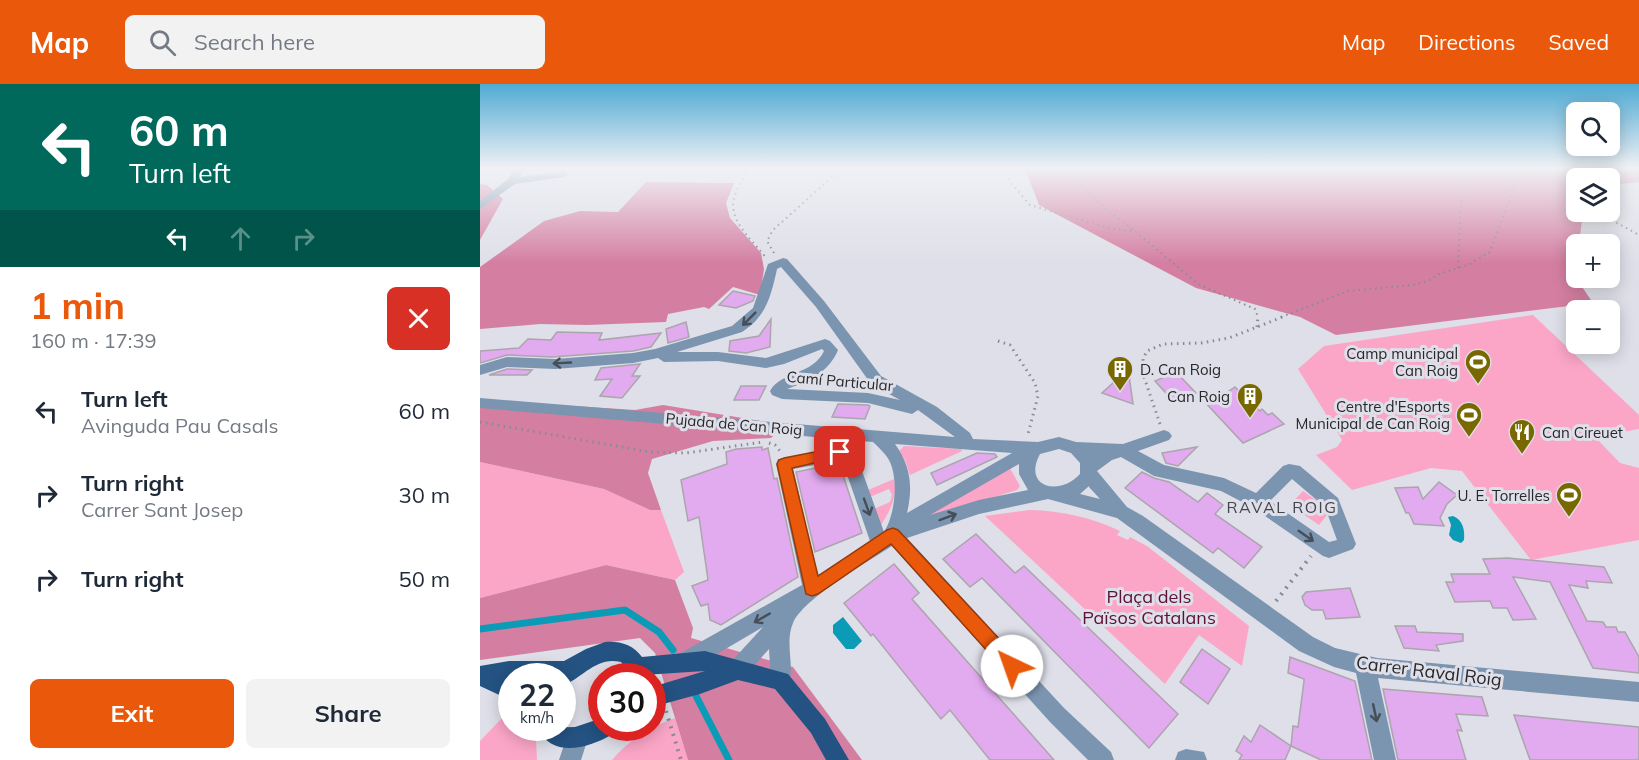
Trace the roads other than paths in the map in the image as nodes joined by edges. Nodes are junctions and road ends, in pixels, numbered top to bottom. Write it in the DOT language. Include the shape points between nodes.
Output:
graph roads {
  1 [pos="656,354"];
  2 [pos="480,370"];
  3 [pos="480,403"];
  4 [pos="877,437"];
  5 [pos="1160,438"];
  6 [pos="963,444"];
  7 [pos="987,446"];
  8 [pos="1033,448"];
  9 [pos="1076,448"];
  10 [pos="1122,450"];
  11 [pos="1009,461"];
  12 [pos="1089,469"];
  13 [pos="1026,472"];
  14 [pos="1051,494"];
  15 [pos="1258,502"];
  16 [pos="1121,512"];
  17 [pos="886,539"];
  18 [pos="812,589"];
  19 [pos="785,618"];
  20 [pos="634,663"];
  21 [pos="681,663"];
  22 [pos="576,666"];
  23 [pos="666,666"];
  24 [pos="1365,666"];
  25 [pos="738,670"];
  26 [pos="498,673"];
  27 [pos="481,676"];
  28 [pos="781,681"];
  29 [pos="498,685"];
  30 [pos="1639,692"];
  31 [pos="666,693"];
  32 [pos="588,734"];
  33 [pos="577,738"];
  34 [pos="570,760"];
  35 [pos="838,760"];
  36 [pos="1103,760"];
  37 [pos="1186,760"];
  38 [pos="1196,760"];
  39 [pos="1385,760"];
  1 -- 2 [label="street, one-way" via="605,362 507,362"];
  6 -- 1 [label="street, one-way" via="965,436 932,411 876,380 786,264 776,265 762,303 742,326"];
  1 -- 6 [label="street, Camí Particular" via="766,363 825,344 831,350 823,364 780,386 777,392 896,403 913,409"];
  3 -- 4 [label="street, Pujada de Can Roig"];
  4 -- 6 [label="street, Pujada de Can Roig"];
  4 -- 17 [label="street" via="891,447 904,480 902,500"];
  5 -- 10 [label="street"];
  6 -- 7 [label="street, Pujada de Can Roig"];
  7 -- 8 [label="street, Pujada de Can Roig"];
  7 -- 11 [label="street, Pujada de Can Roig"];
  8 -- 9 [label="street" via="1059,443"];
  8 -- 11 [label="street"];
  8 -- 13 [label="street"];
  9 -- 10 [label="street"];
  9 -- 12 [label="street" via="1088,461"];
  10 -- 12 [label="street"];
  10 -- 15 [label="street" via="1160,471 1224,485"];
  11 -- 13 [label="street, Pujada de Can Roig"];
  11 -- 17 [label="street" via="921,512"];
  12 -- 14 [label="street" via="1077,490"];
  12 -- 16 [label="street, Carrer Raval Roig"];
  13 -- 14 [label="street" via="1033,485"];
  14 -- 16 [label="street, Carrer Raval Roig"];
  17 -- 14 [label="street, one-way" via="979,507"];
  15 -- 15 [label="street, one-way" via="1329,550 1347,542 1332,503 1294,471 1289,471"];
  16 -- 24 [label="street, Carrer Raval Roig" via="1162,537 1265,616 1321,651"];
  17 -- 18 [label="street"];
  18 -- 17 [label="street, one-way" via="784,464 846,453"];
  17 -- 36 [label="street"];
  18 -- 19 [label="street"];
  18 -- 21 [label="street, one-way"];
  19 -- 25 [label="street"];
  19 -- 28 [label="street" via="779,645"];
  20 -- 22 [label="main road" via="622,653 605,652"];
  21 -- 23 [label="main road"];
  21 -- 25 [label="main road" via="705,661"];
  24 -- 30 [label="street, Carrer Raval Roig"];
  24 -- 39 [label="street, one-way"];
  25 -- 28 [label="main road"];
  25 -- 31 [label="main road"];
  26 -- 27 [label="main road"];
  27 -- 29 [label="main road"];
  28 -- 35 [label="main road" via="819,726"];
  32 -- 33 [label="main road"];
  33 -- 34 [label="street"];
  37 -- 38 [label="street"];
}
